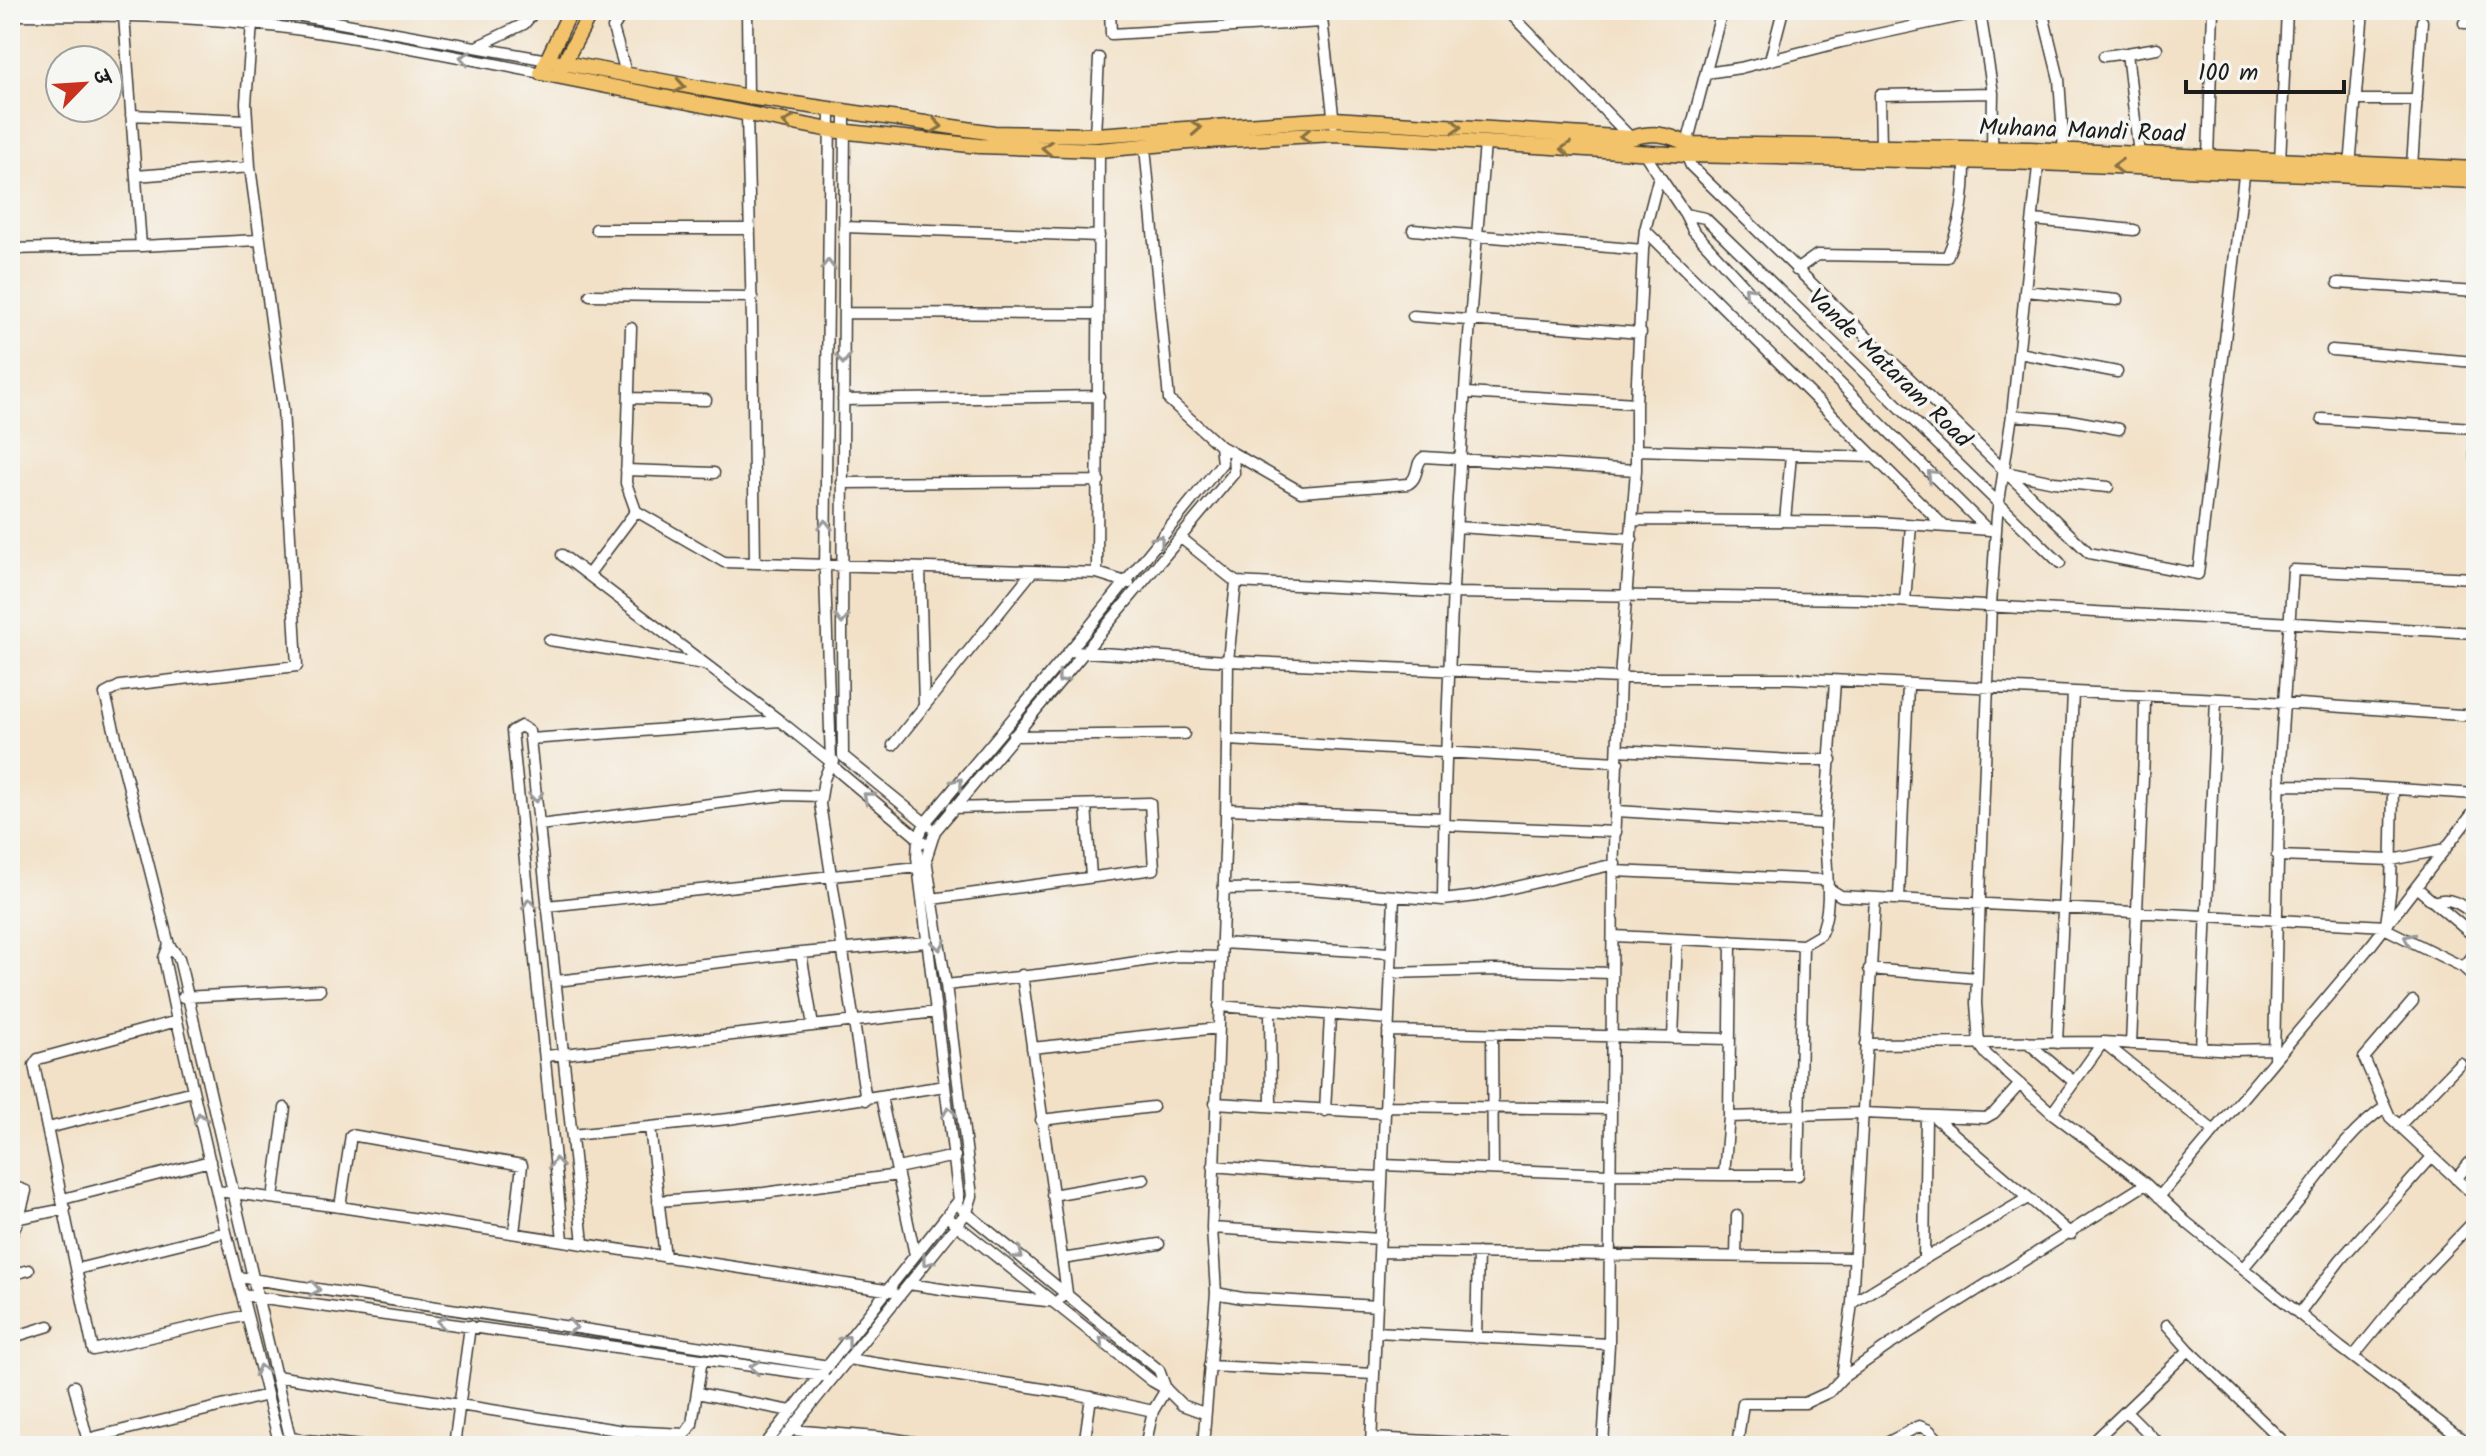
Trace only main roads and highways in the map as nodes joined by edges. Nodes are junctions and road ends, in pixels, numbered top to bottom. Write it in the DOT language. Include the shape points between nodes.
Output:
graph roads {
  1 [pos="571,10"];
  2 [pos="592,10"];
  3 [pos="564,63"];
  4 [pos="549,70"];
  5 [pos="1334,127"];
  6 [pos="1631,138"];
  7 [pos="1686,150"];
  8 [pos="1644,153"];
  9 [pos="2039,156"];
  10 [pos="2245,165"];
  11 [pos="2476,169"];
  12 [pos="2350,170"];
  13 [pos="2476,181"];
  1 -- 4 [label="main road"];
  2 -- 3 [label="main road"];
  3 -- 4 [label="main road"];
  3 -- 5 [label="main road, one-way" via="838,112 994,133"];
  5 -- 4 [label="main road, one-way" via="1099,150 979,146 747,115"];
  5 -- 6 [label="main road, one-way"];
  8 -- 5 [label="main road, one-way" via="1485,144"];
  6 -- 7 [label="main road" via="1666,134"];
  6 -- 8 [label="main road, Vande Mataram Road"];
  7 -- 8 [label="main road"];
  7 -- 9 [label="main road" via="1965,161"];
  7 -- 9 [label="main road, Muhana Mandi Road" via="1992,148"];
  10 -- 9 [label="main road, one-way"];
  9 -- 10 [label="main road, Muhana Mandi Road" via="2064,151 2208,157"];
  10 -- 12 [label="main road"];
  10 -- 12 [label="main road, Muhana Mandi Road" via="2280,161"];
  11 -- 12 [label="main road, Muhana Mandi Road"];
  12 -- 13 [label="main road"];
}
